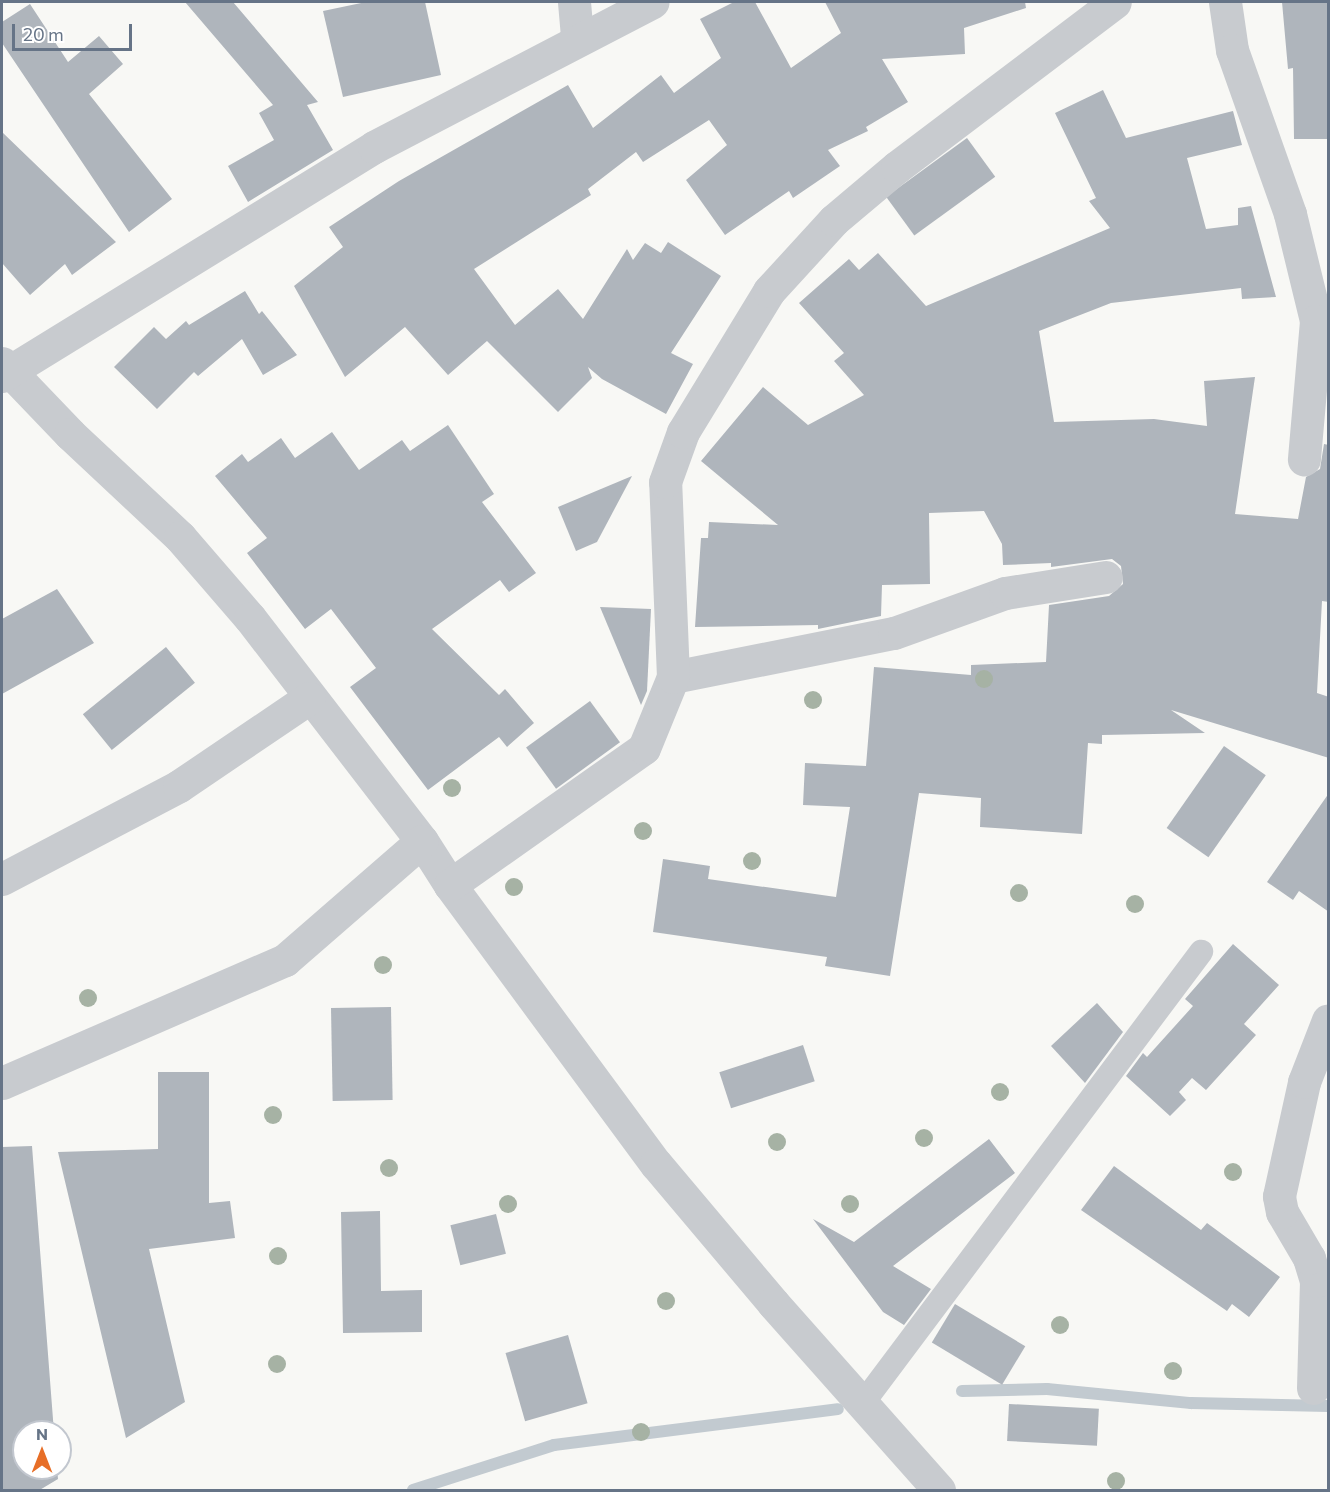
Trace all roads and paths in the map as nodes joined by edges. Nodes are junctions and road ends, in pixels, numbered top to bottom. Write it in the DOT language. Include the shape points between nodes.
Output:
graph roads {
  1 [pos="574,2"];
  2 [pos="653,2"];
  3 [pos="1115,2"];
  4 [pos="1225,2"];
  5 [pos="577,39"];
  6 [pos="4,370"];
  7 [pos="1304,459"];
  8 [pos="1106,577"];
  9 [pos="673,677"];
  10 [pos="309,698"];
  11 [pos="422,841"];
  12 [pos="2,879"];
  13 [pos="450,885"];
  14 [pos="1201,952"];
  15 [pos="1329,1020"];
  16 [pos="2,1083"];
  17 [pos="1313,1388"];
  18 [pos="863,1403"];
  19 [pos="939,1491"];
  1 -- 5 [label="street"];
  2 -- 5 [label="street"];
  3 -- 9 [label="street" via="897,167 834,220 769,291 683,432 665,482"];
  4 -- 7 [label="street" via="1232,50 1290,214 1316,321"];
  5 -- 6 [label="street" via="374,147"];
  6 -- 10 [label="street" via="180,537 250,618"];
  8 -- 9 [label="street" via="1005,593 894,633"];
  9 -- 13 [label="street" via="644,748"];
  10 -- 11 [label="street"];
  10 -- 12 [label="street" via="179,786"];
  11 -- 13 [label="street"];
  11 -- 16 [label="street" via="285,960"];
  13 -- 18 [label="street" via="656,1164 773,1304"];
  14 -- 18 [label="lane"];
  15 -- 17 [label="street" via="1304,1082 1279,1196 1282,1212 1309,1258 1316,1281"];
  18 -- 19 [label="street"];
}
